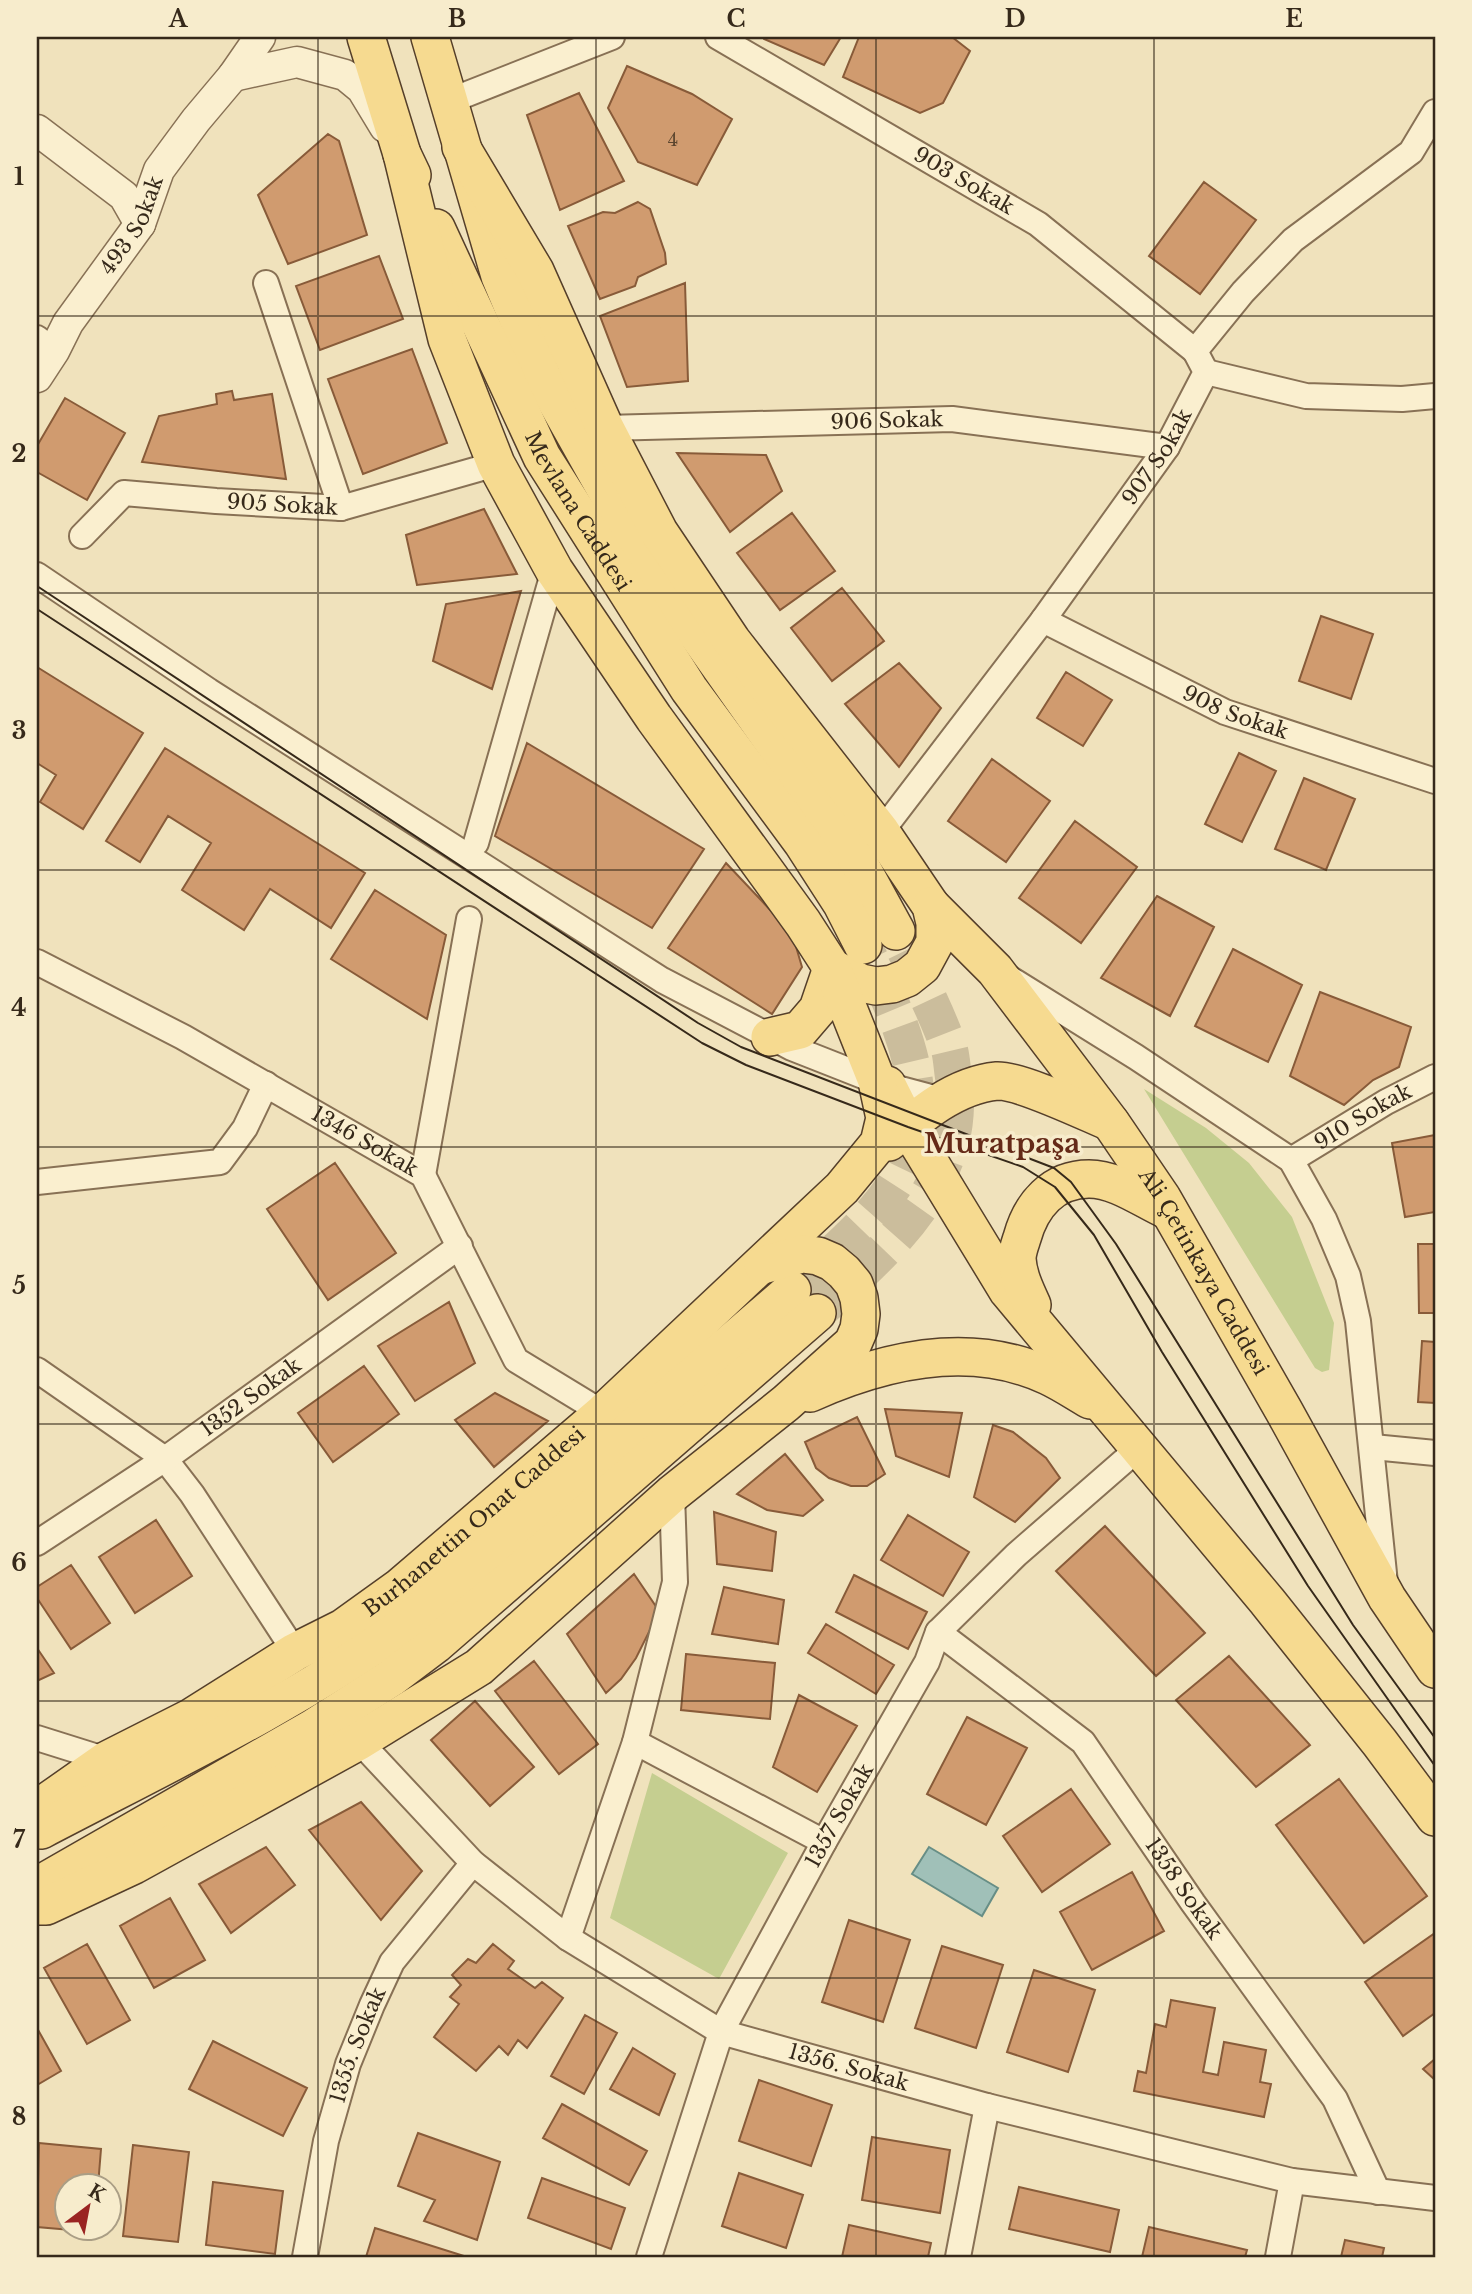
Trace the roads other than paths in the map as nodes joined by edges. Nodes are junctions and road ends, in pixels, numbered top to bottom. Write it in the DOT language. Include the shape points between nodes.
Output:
graph roads {
  1 [pos="260,37"];
  2 [pos="366,37"];
  3 [pos="430,37"];
  4 [pos="612,37"];
  5 [pos="724,38"];
  6 [pos="233,76"];
  7 [pos="447,102"];
  8 [pos="1435,112"];
  9 [pos="37,130"];
  10 [pos="461,146"];
  11 [pos="402,154"];
  12 [pos="140,224"];
  13 [pos="266,283"];
  14 [pos="45,345"];
  15 [pos="1201,361"];
  16 [pos="37,377"];
  17 [pos="1435,396"];
  18 [pos="604,428"];
  19 [pos="1167,447"];
  20 [pos="496,464"];
  21 [pos="341,508"];
  22 [pos="82,536"];
  23 [pos="554,570"];
  24 [pos="37,575"];
  25 [pos="1043,620"];
  26 [pos="1435,781"];
  27 [pos="881,832"];
  28 [pos="476,843"];
  29 [pos="931,906"];
  30 [pos="468,919"];
  31 [pos="896,931"];
  32 [pos="863,945"];
  33 [pos="37,962"];
  34 [pos="832,968"];
  35 [pos="995,970"];
  36 [pos="770,1037"];
  37 [pos="1435,1077"];
  38 [pos="882,1083"];
  39 [pos="267,1084"];
  40 [pos="942,1100"];
  41 [pos="1111,1123"];
  42 [pos="908,1127"];
  43 [pos="1292,1160"];
  44 [pos="860,1168"];
  45 [pos="422,1175"];
  46 [pos="37,1182"];
  47 [pos="1169,1211"];
  48 [pos="460,1246"];
  49 [pos="761,1266"];
  50 [pos="1044,1333"];
  51 [pos="37,1370"];
  52 [pos="786,1403"];
  53 [pos="1107,1410"];
  54 [pos="603,1413"];
  55 [pos="1140,1447"];
  56 [pos="1373,1447"];
  57 [pos="1435,1453"];
  58 [pos="165,1459"];
  59 [pos="673,1494"];
  60 [pos="37,1543"];
  61 [pos="1387,1598"];
  62 [pos="938,1632"];
  63 [pos="295,1652"];
  64 [pos="1435,1669"];
  65 [pos="37,1738"];
  66 [pos="359,1741"];
  67 [pos="635,1742"];
  68 [pos="107,1760"];
  69 [pos="37,1809"];
  70 [pos="1435,1817"];
  71 [pos="37,1832"];
  72 [pos="824,1842"];
  73 [pos="473,1863"];
  74 [pos="37,1886"];
  75 [pos="37,1906"];
  76 [pos="568,1938"];
  77 [pos="721,2032"];
  78 [pos="987,2106"];
  79 [pos="1292,2181"];
  80 [pos="1378,2192"];
  81 [pos="1435,2198"];
  82 [pos="305,2257"];
  83 [pos="649,2257"];
  84 [pos="958,2257"];
  85 [pos="1278,2257"];
  1 -- 6 [label="street, 493 Sokak"];
  2 -- 11 [label="main road, Mevlana Caddesi"];
  3 -- 7 [label="main road, Mevlana Caddesi"];
  4 -- 7 [label="street"];
  5 -- 15 [label="street, 903 Sokak" via="1038,224"];
  6 -- 11 [label="street" via="297,62 345,75 362,89"];
  6 -- 12 [label="street, 493 Sokak" via="159,170"];
  7 -- 10 [label="main road, Mevlana Caddesi"];
  8 -- 15 [label="street, 907 Sokak" via="1411,152 1293,240 1243,292"];
  9 -- 12 [label="street" via="124,196"];
  10 -- 18 [label="main road, Ali Çetinkaya Caddesi" via="536,271"];
  10 -- 31 [label="main road, Mevlana Caddesi" via="500,276 542,376 583,452 647,563 860,865"];
  11 -- 20 [label="main road" via="447,340"];
  11 -- 32 [label="main road, Mevlana Caddesi" via="542,457 689,689 802,842"];
  12 -- 14 [label="street, 493 Sokak" via="68,323"];
  13 -- 21 [label="street"];
  14 -- 16 [label="street, 493 Sokak"];
  15 -- 17 [label="street, 903 Sokak" via="1306,396"];
  15 -- 19 [label="street, 907 Sokak"];
  18 -- 19 [label="street, 906 Sokak" via="952,419"];
  18 -- 27 [label="main road, Ali Çetinkaya Caddesi" via="659,532 732,641"];
  19 -- 25 [label="street, 907 Sokak"];
  20 -- 21 [label="street, 905 Sokak"];
  20 -- 23 [label="main road"];
  21 -- 22 [label="street, 905 Sokak" via="124,493"];
  23 -- 28 [label="street"];
  23 -- 34 [label="main road"];
  24 -- 36 [label="street" via="209,691 650,973"];
  25 -- 26 [label="street, 908 Sokak" via="1225,712"];
  25 -- 27 [label="street, 907 Sokak"];
  27 -- 29 [label="main road, Ali Çetinkaya Caddesi"];
  29 -- 34 [label="main road" via="935,942 922,966 907,978 877,986"];
  29 -- 35 [label="main road, Ali Çetinkaya Caddesi"];
  30 -- 45 [label="street"];
  33 -- 39 [label="street, 1346 Sokak"];
  34 -- 36 [label="main road" via="818,1009 800,1030"];
  34 -- 38 [label="main road"];
  35 -- 41 [label="main road, Ali Çetinkaya Caddesi"];
  35 -- 43 [label="street"];
  36 -- 38 [label="street"];
  37 -- 43 [label="street, 910 Sokak"];
  38 -- 40 [label="street"];
  38 -- 42 [label="main road"];
  38 -- 44 [label="main road" via="885,1118 879,1143"];
  39 -- 45 [label="street, 1346 Sokak"];
  39 -- 46 [label="street" via="245,1128 220,1162"];
  40 -- 41 [label="main road" via="999,1081"];
  40 -- 42 [label="main road"];
  41 -- 47 [label="main road, Ali Çetinkaya Caddesi"];
  42 -- 44 [label="main road"];
  42 -- 50 [label="main road" via="1008,1291"];
  43 -- 56 [label="street" via="1348,1276"];
  44 -- 49 [label="main road, Burhanettin Onat Caddesi"];
  45 -- 48 [label="street, 1346 Sokak"];
  47 -- 50 [label="main road" via="1117,1185 1091,1179 1060,1184 1039,1202 1026,1222 1017,1256 1022,1282"];
  47 -- 61 [label="main road, Ali Çetinkaya Caddesi"];
  48 -- 54 [label="street, 1346 Sokak" via="516,1360"];
  48 -- 58 [label="street, 1352 Sokak"];
  49 -- 52 [label="main road" via="802,1254 818,1256 844,1272 859,1298 859,1329 853,1343"];
  49 -- 54 [label="main road, Burhanettin Onat Caddesi"];
  50 -- 53 [label="main road"];
  51 -- 58 [label="street"];
  52 -- 53 [label="main road" via="876,1368 970,1356 1047,1376"];
  52 -- 59 [label="main road"];
  53 -- 55 [label="main road"];
  54 -- 63 [label="main road, Burhanettin Onat Caddesi" via="400,1587 343,1628"];
  55 -- 62 [label="street, 1357 Sokak" via="1016,1555"];
  55 -- 70 [label="main road"];
  56 -- 57 [label="street"];
  56 -- 61 [label="street"];
  58 -- 60 [label="street, 1352 Sokak"];
  58 -- 63 [label="street"];
  59 -- 66 [label="main road" via="479,1667"];
  59 -- 67 [label="street" via="675,1582"];
  61 -- 64 [label="main road, Ali Çetinkaya Caddesi"];
  62 -- 72 [label="street, 1357 Sokak" via="927,1662"];
  62 -- 80 [label="street, 1358 Sokak" via="1083,1741 1335,2099"];
  63 -- 68 [label="main road, Burhanettin Onat Caddesi" via="192,1717"];
  65 -- 68 [label="street"];
  66 -- 73 [label="street, 1356. Sokak"];
  66 -- 75 [label="main road" via="134,1865 46,1906"];
  67 -- 72 [label="street"];
  67 -- 76 [label="street"];
  68 -- 69 [label="main road, Burhanettin Onat Caddesi"];
  71 -- 74 [label="main road, Burhanettin Onat Caddesi" via="248,1721 403,1626 804,1302 436,1644 313,1728"];
  72 -- 77 [label="street, 1357 Sokak"];
  73 -- 76 [label="street, 1356. Sokak"];
  73 -- 82 [label="street, 1355. Sokak" via="392,1962 372,2005 348,2064 326,2141"];
  76 -- 77 [label="street, 1356. Sokak"];
  77 -- 78 [label="street, 1356. Sokak"];
  77 -- 83 [label="street, 1357 Sokak"];
  78 -- 79 [label="street, 1356. Sokak"];
  78 -- 84 [label="street"];
  79 -- 80 [label="street, 1356. Sokak"];
  79 -- 85 [label="street"];
  80 -- 81 [label="street, 1356. Sokak"];
}
